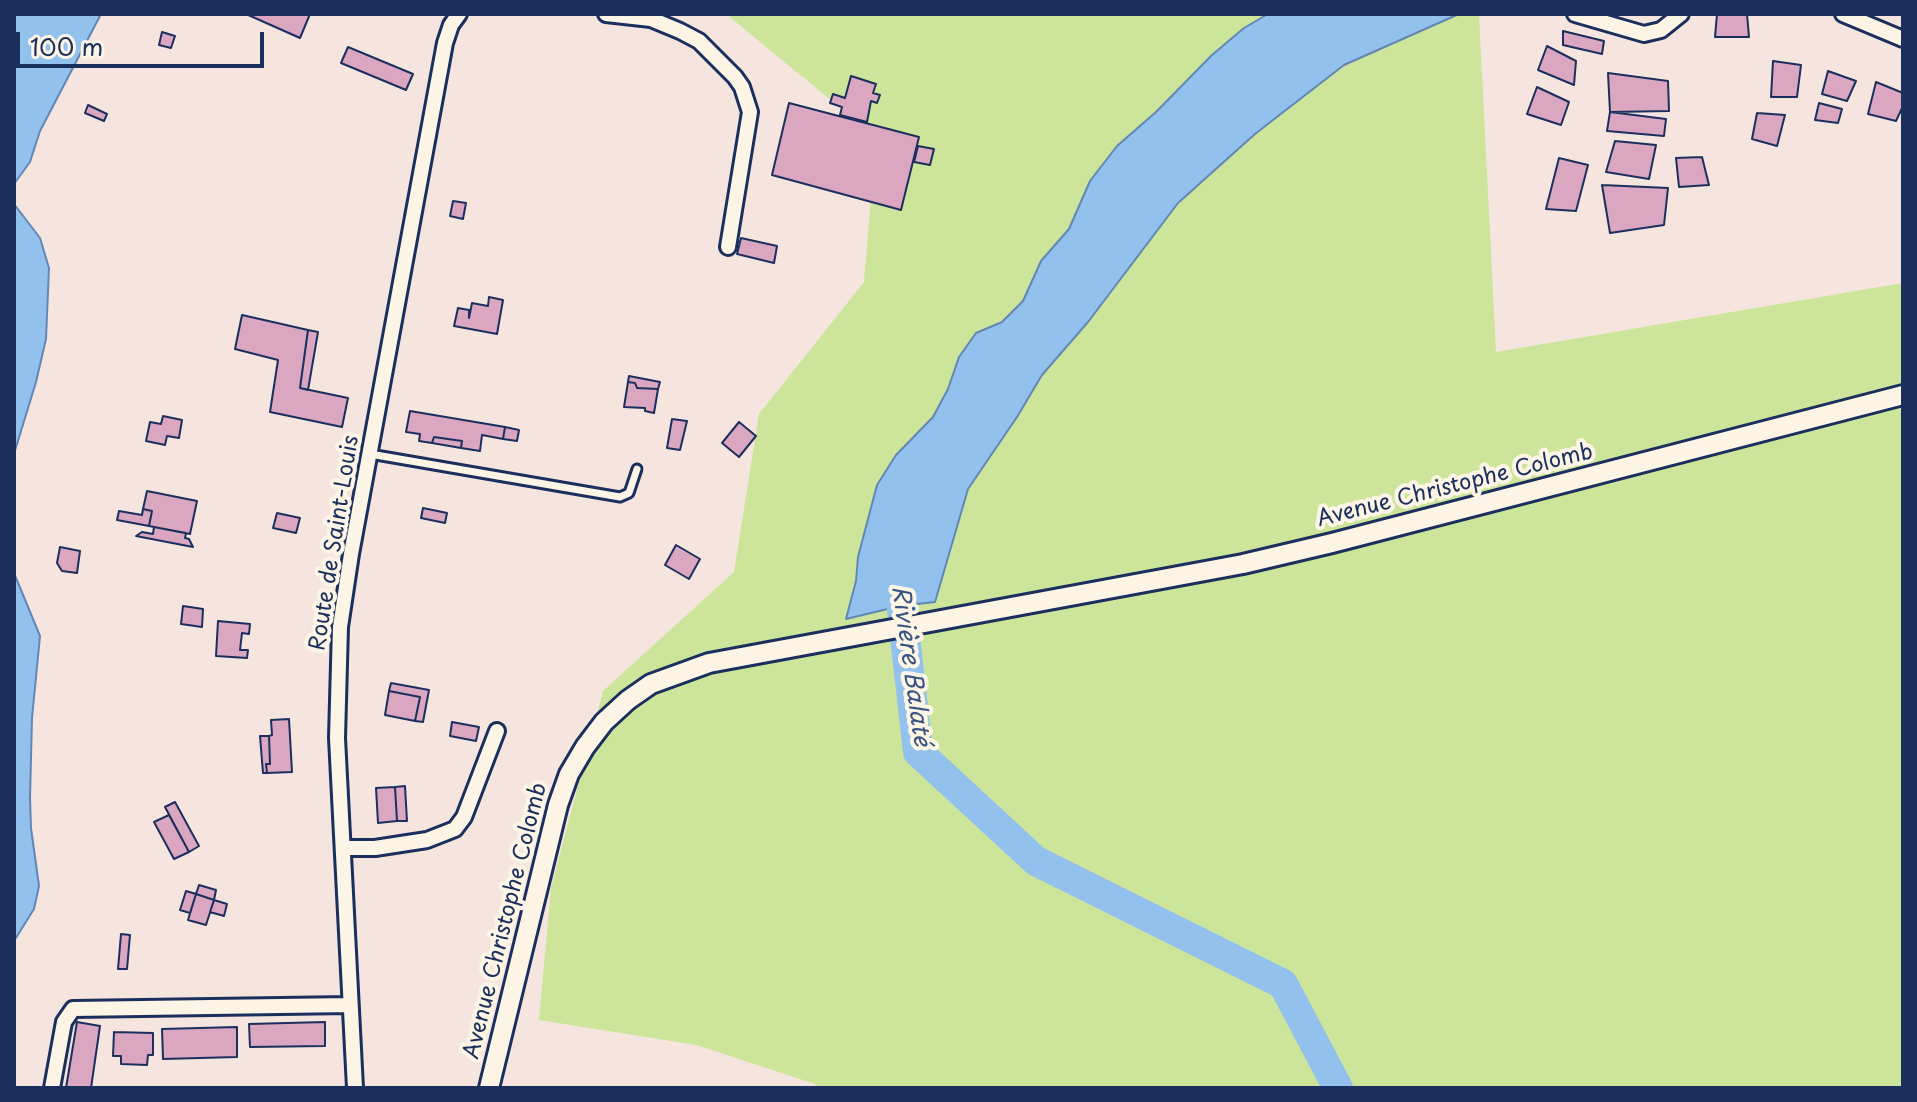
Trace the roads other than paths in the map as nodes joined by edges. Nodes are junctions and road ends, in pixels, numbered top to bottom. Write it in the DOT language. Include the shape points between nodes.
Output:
graph roads {
  1 [pos="459,14"];
  2 [pos="606,14"];
  3 [pos="1575,14"];
  4 [pos="1681,14"];
  5 [pos="1843,14"];
  6 [pos="1903,39"];
  7 [pos="728,247"];
  8 [pos="1903,395"];
  9 [pos="370,454"];
  10 [pos="637,469"];
  11 [pos="497,731"];
  12 [pos="343,848"];
  13 [pos="350,1005"];
  14 [pos="52,1088"];
  15 [pos="355,1088"];
  16 [pos="489,1088"];
  1 -- 9 [label="street, Route de Saint-Louis" via="445,43"];
  2 -- 7 [label="street" via="651,19 699,41 742,87 750,112"];
  3 -- 4 [label="street" via="1644,34 1661,30"];
  5 -- 6 [label="street"];
  8 -- 16 [label="street, Avenue Christophe Colomb" via="1243,564 709,663 651,684 604,722 569,774"];
  9 -- 10 [label="lane" via="620,497 629,493"];
  9 -- 12 [label="street, Route de Saint-Louis" via="340,627 337,738"];
  11 -- 12 [label="street" via="455,829 427,840"];
  12 -- 13 [label="street, Route de Saint-Louis"];
  13 -- 14 [label="street" via="73,1009 64,1022"];
  13 -- 15 [label="street, Route de Saint-Louis"];
}
